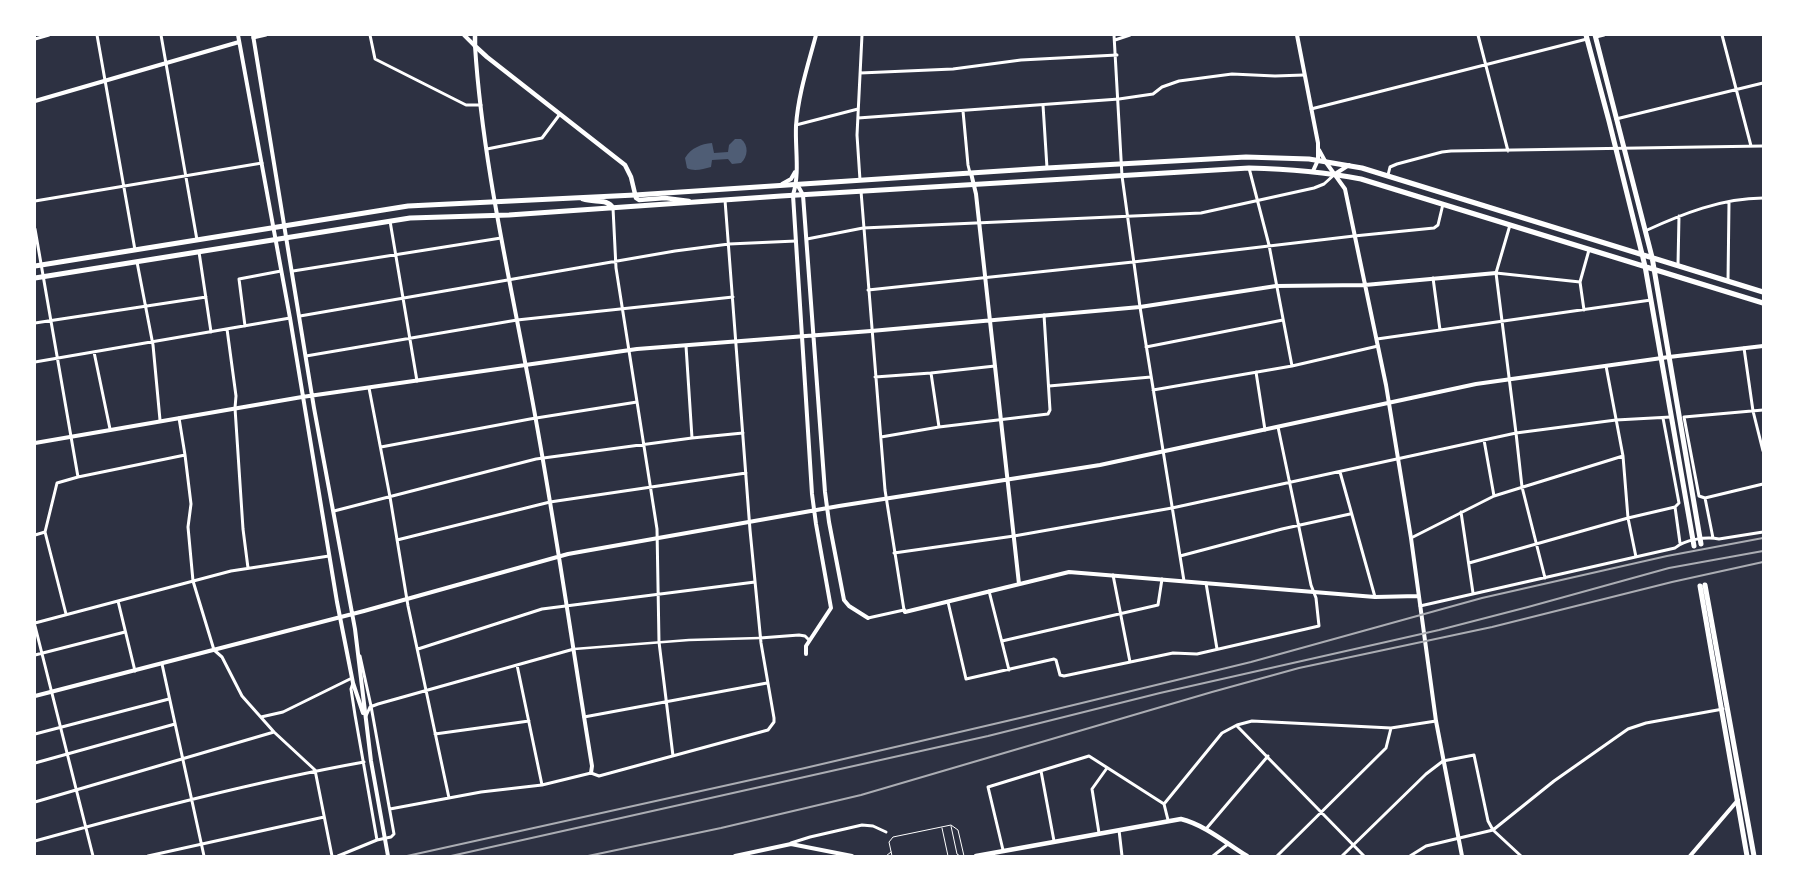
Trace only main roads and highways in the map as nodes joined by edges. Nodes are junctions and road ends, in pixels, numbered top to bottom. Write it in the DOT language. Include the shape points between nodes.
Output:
graph roads {
  1 [pos="475,35"];
  2 [pos="1595,36"];
  3 [pos="1587,37"];
  4 [pos="635,195"];
  5 [pos="580,198"];
  6 [pos="693,202"];
  7 [pos="614,208"];
  8 [pos="1642,254"];
  9 [pos="1652,257"];
  10 [pos="35,266"];
  11 [pos="1645,266"];
  12 [pos="1654,269"];
  13 [pos="35,278"];
  14 [pos="1763,292"];
  15 [pos="1763,303"];
  16 [pos="1701,544"];
  17 [pos="1694,546"];
  18 [pos="976,856"];
  19 [pos="1247,856"];
  20 [pos="1747,856"];
  21 [pos="1754,856"];
  1 -- 4 [label="main road" via="475,46 487,57 625,165 632,177"];
  2 -- 9 [label="highway"];
  3 -- 8 [label="highway"];
  4 -- 5 [label="highway"];
  4 -- 6 [label="main road" via="639,200 665,198"];
  4 -- 8 [label="highway" via="1246,157 1318,160 1388,175"];
  5 -- 7 [label="highway" via="592,202 607,201"];
  5 -- 10 [label="highway" via="408,206"];
  6 -- 7 [label="highway"];
  6 -- 11 [label="highway" via="1249,168 1313,171 1361,179"];
  7 -- 13 [label="highway" via="390,220"];
  8 -- 9 [label="highway"];
  8 -- 11 [label="highway"];
  9 -- 12 [label="highway"];
  9 -- 14 [label="highway"];
  11 -- 12 [label="highway"];
  11 -- 17 [label="highway"];
  12 -- 15 [label="highway"];
  12 -- 16 [label="highway" via="1682,417"];
  18 -- 19 [label="main road" via="1181,819 1206,829"];
  20 -- 21 [label="highway" via="1703,585"];
}
